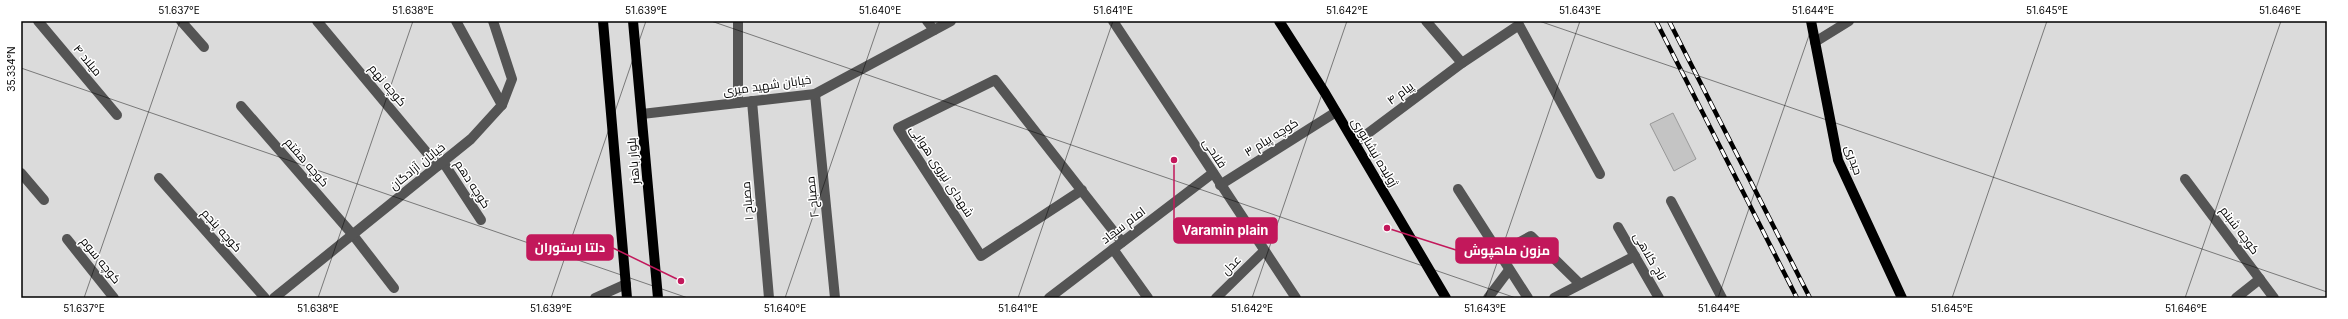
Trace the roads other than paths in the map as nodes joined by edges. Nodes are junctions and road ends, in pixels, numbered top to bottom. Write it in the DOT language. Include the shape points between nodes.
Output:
graph roads {
  1 [pos="38,21"];
  2 [pos="181,21"];
  3 [pos="317,21"];
  4 [pos="456,21"];
  5 [pos="493,21"];
  6 [pos="603,21"];
  7 [pos="633,21"];
  8 [pos="738,21"];
  9 [pos="927,21"];
  10 [pos="951,21"];
  11 [pos="1112,21"];
  12 [pos="1279,21"];
  13 [pos="1426,21"];
  14 [pos="1811,21"];
  15 [pos="1849,21"];
  16 [pos="934,30"];
  17 [pos="1815,42"];
  18 [pos="204,47"];
  19 [pos="1462,63"];
  20 [pos="815,94"];
  21 [pos="752,101"];
  22 [pos="738,103"];
  23 [pos="502,105"];
  24 [pos="241,106"];
  25 [pos="1336,112"];
  26 [pos="642,114"];
  27 [pos="117,115"];
  28 [pos="1355,144"];
  29 [pos="441,164"];
  30 [pos="21,173"];
  31 [pos="1213,173"];
  32 [pos="1600,174"];
  33 [pos="159,178"];
  34 [pos="2185,179"];
  35 [pos="1220,185"];
  36 [pos="1458,189"];
  37 [pos="1082,190"];
  38 [pos="44,200"];
  39 [pos="1671,201"];
  40 [pos="481,220"];
  41 [pos="1618,227"];
  42 [pos="353,235"];
  43 [pos="67,239"];
  44 [pos="1122,242"];
  45 [pos="1113,249"];
  46 [pos="1264,251"];
  47 [pos="1498,254"];
  48 [pos="1635,256"];
  49 [pos="1509,270"];
  50 [pos="2260,279"];
  51 [pos="626,284"];
  52 [pos="1580,284"];
  53 [pos="394,288"];
  54 [pos="114,298"];
  55 [pos="265,298"];
  56 [pos="274,298"];
  57 [pos="596,298"];
  58 [pos="627,298"];
  59 [pos="658,298"];
  60 [pos="769,298"];
  61 [pos="835,298"];
  62 [pos="1049,298"];
  63 [pos="1148,298"];
  64 [pos="1216,298"];
  65 [pos="1296,298"];
  66 [pos="1446,298"];
  67 [pos="1488,298"];
  68 [pos="1528,298"];
  69 [pos="1554,298"];
  70 [pos="1659,298"];
  71 [pos="1722,298"];
  72 [pos="1902,298"];
  73 [pos="2236,298"];
  74 [pos="2274,298"];
  1 -- 27 [label="street, میلاد ۴"];
  2 -- 18 [label="street"];
  3 -- 29 [label="street, کوچه نهم"];
  4 -- 23 [label="street"];
  5 -- 23 [label="street, خیابان آزادگان" via="512,79"];
  6 -- 51 [label="main road, بلوار باهنر"];
  7 -- 26 [label="main road, بلوار باهنر"];
  8 -- 22 [label="street"];
  9 -- 16 [label="street"];
  10 -- 16 [label="street, خیابان شهید میری"];
  11 -- 31 [label="street, فلاحی"];
  12 -- 25 [label="main road, ژولیده نیشابوری"];
  13 -- 19 [label="street"];
  14 -- 17 [label="main road, حیدری"];
  15 -- 17 [label="street"];
  16 -- 20 [label="street, خیابان شهید میری"];
  17 -- 72 [label="main road, حیدری" via="1838,160"];
  19 -- 28 [label="street, پیام ۴"];
  19 -- 32 [label="street, پیام ۴" via="1519,26"];
  20 -- 21 [label="street, خیابان شهید میری"];
  20 -- 61 [label="street, مصباح ۲"];
  21 -- 22 [label="street, خیابان شهید میری"];
  21 -- 60 [label="street, مصباح ۱"];
  22 -- 26 [label="street, خیابان شهید میری"];
  23 -- 29 [label="street, خیابان آزادگان" via="471,140"];
  24 -- 42 [label="street, کوچه هفتم"];
  25 -- 28 [label="main road, ژولیده نیشابوری"];
  25 -- 35 [label="street, کوچه پیام ۳"];
  26 -- 59 [label="main road, بلوار باهنر"];
  28 -- 66 [label="main road, ژولیده نیشابوری"];
  29 -- 40 [label="street, کوچه دهم"];
  29 -- 42 [label="street, خیابان آزادگان"];
  30 -- 38 [label="street"];
  31 -- 35 [label="street, فلاحی"];
  31 -- 44 [label="street, امام سجاد"];
  33 -- 55 [label="street, کوچه پنجم"];
  34 -- 50 [label="street, کوچه شبنم"];
  35 -- 46 [label="street, فلاحی"];
  36 -- 47 [label="street"];
  37 -- 37 [label="street, شهدای نیروی هوایی" via="995,80 898,128 981,256"];
  37 -- 44 [label="street, شهدای نیروی هوایی"];
  39 -- 71 [label="street"];
  41 -- 48 [label="street, تاج کلاهی"];
  42 -- 53 [label="street, کوچه هفتم"];
  42 -- 56 [label="street, خیابان آزادگان"];
  43 -- 54 [label="street, کوچه سوم"];
  44 -- 45 [label="street, امام سجاد"];
  45 -- 62 [label="street, امام سجاد"];
  45 -- 63 [label="street"];
  46 -- 64 [label="street, عدل"];
  46 -- 65 [label="street, فلاحی"];
  47 -- 49 [label="street"];
  47 -- 52 [label="street" via="1530,236"];
  48 -- 52 [label="street"];
  48 -- 70 [label="street, تاج کلاهی"];
  49 -- 67 [label="street"];
  49 -- 68 [label="street"];
  50 -- 73 [label="street"];
  50 -- 74 [label="street, کوچه شبنم"];
  51 -- 57 [label="street"];
  51 -- 58 [label="main road, بلوار باهنر"];
  52 -- 69 [label="street"];
}
